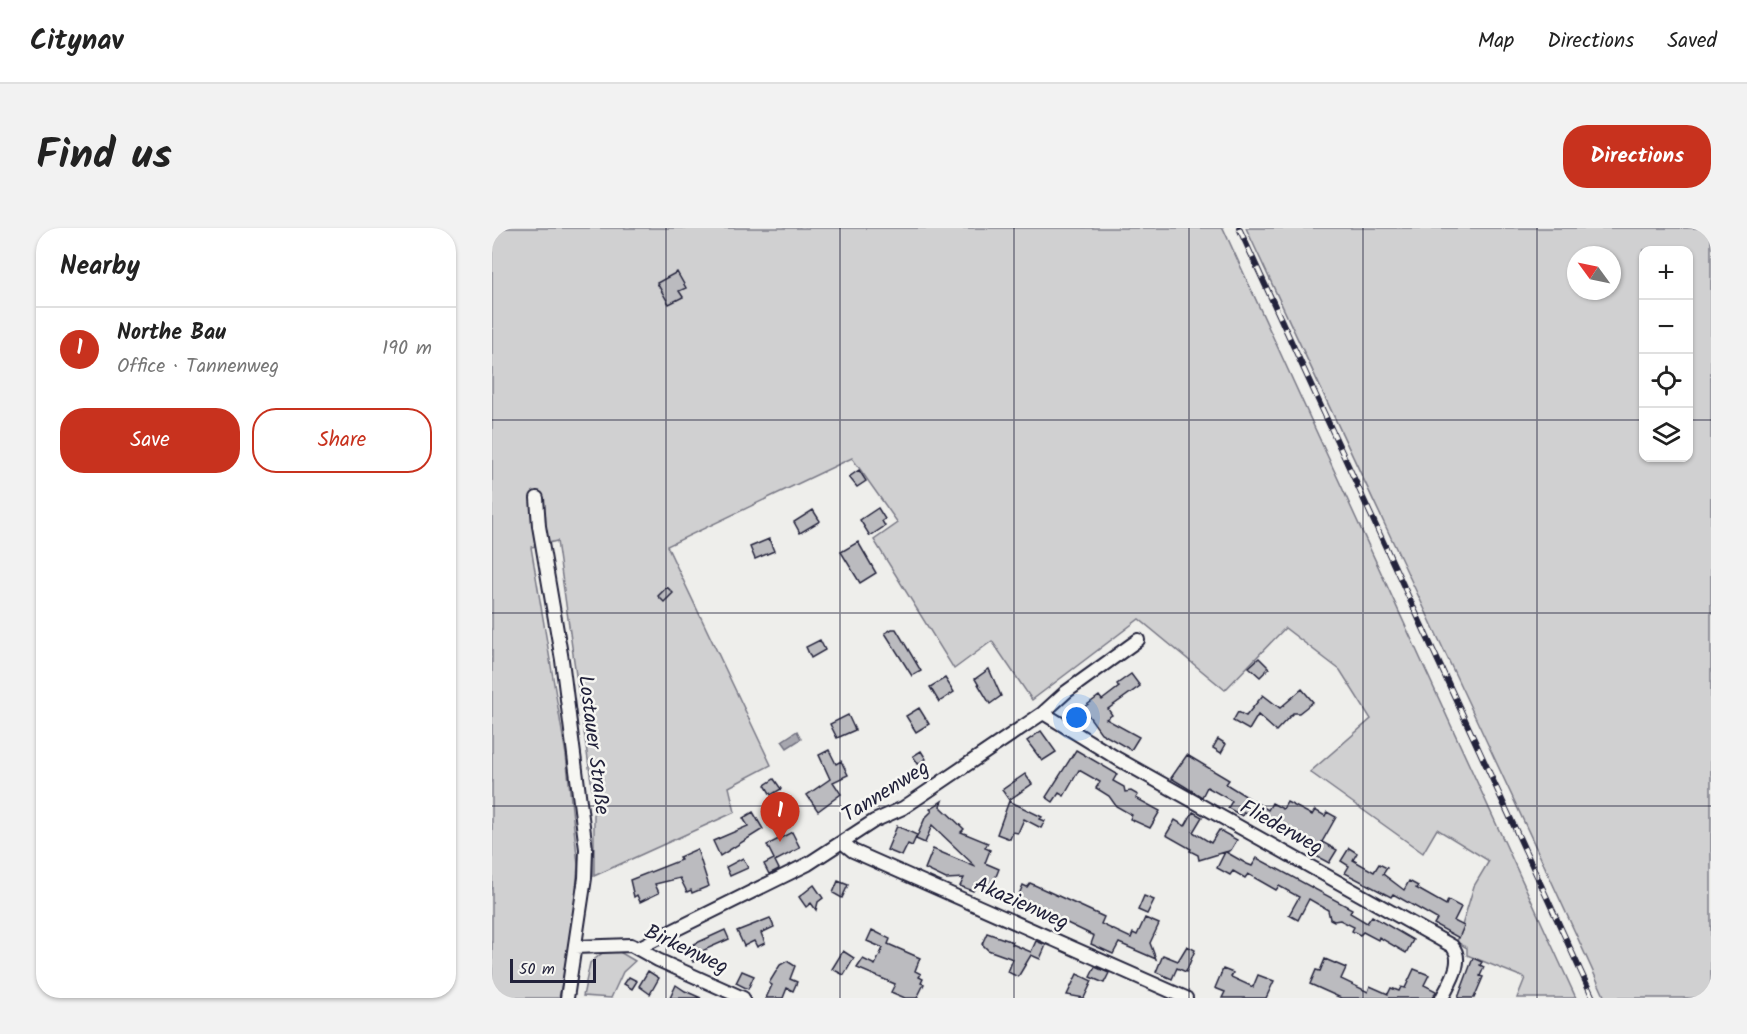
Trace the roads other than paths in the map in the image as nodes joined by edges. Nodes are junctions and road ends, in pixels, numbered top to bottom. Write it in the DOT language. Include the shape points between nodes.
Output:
graph roads {
  1 [pos="537,498"];
  2 [pos="1138,640"];
  3 [pos="1043,713"];
  4 [pos="843,843"];
  5 [pos="575,947"];
  6 [pos="638,948"];
  7 [pos="567,998"];
  8 [pos="743,998"];
  9 [pos="1186,998"];
  10 [pos="1442,998"];
  1 -- 5 [label="street, Lostauer Straße" via="586,849"];
  2 -- 3 [label="street, Tannenweg"];
  3 -- 4 [label="street, Tannenweg" via="903,808 874,821"];
  3 -- 10 [label="street, Fliederweg" via="1452,946 1458,952 1458,960"];
  4 -- 6 [label="street, Tannenweg"];
  4 -- 9 [label="street, Akazienweg"];
  5 -- 6 [label="street, Birkenweg"];
  5 -- 7 [label="street, Lostauer Straße"];
  6 -- 8 [label="street, Birkenweg"];
}
